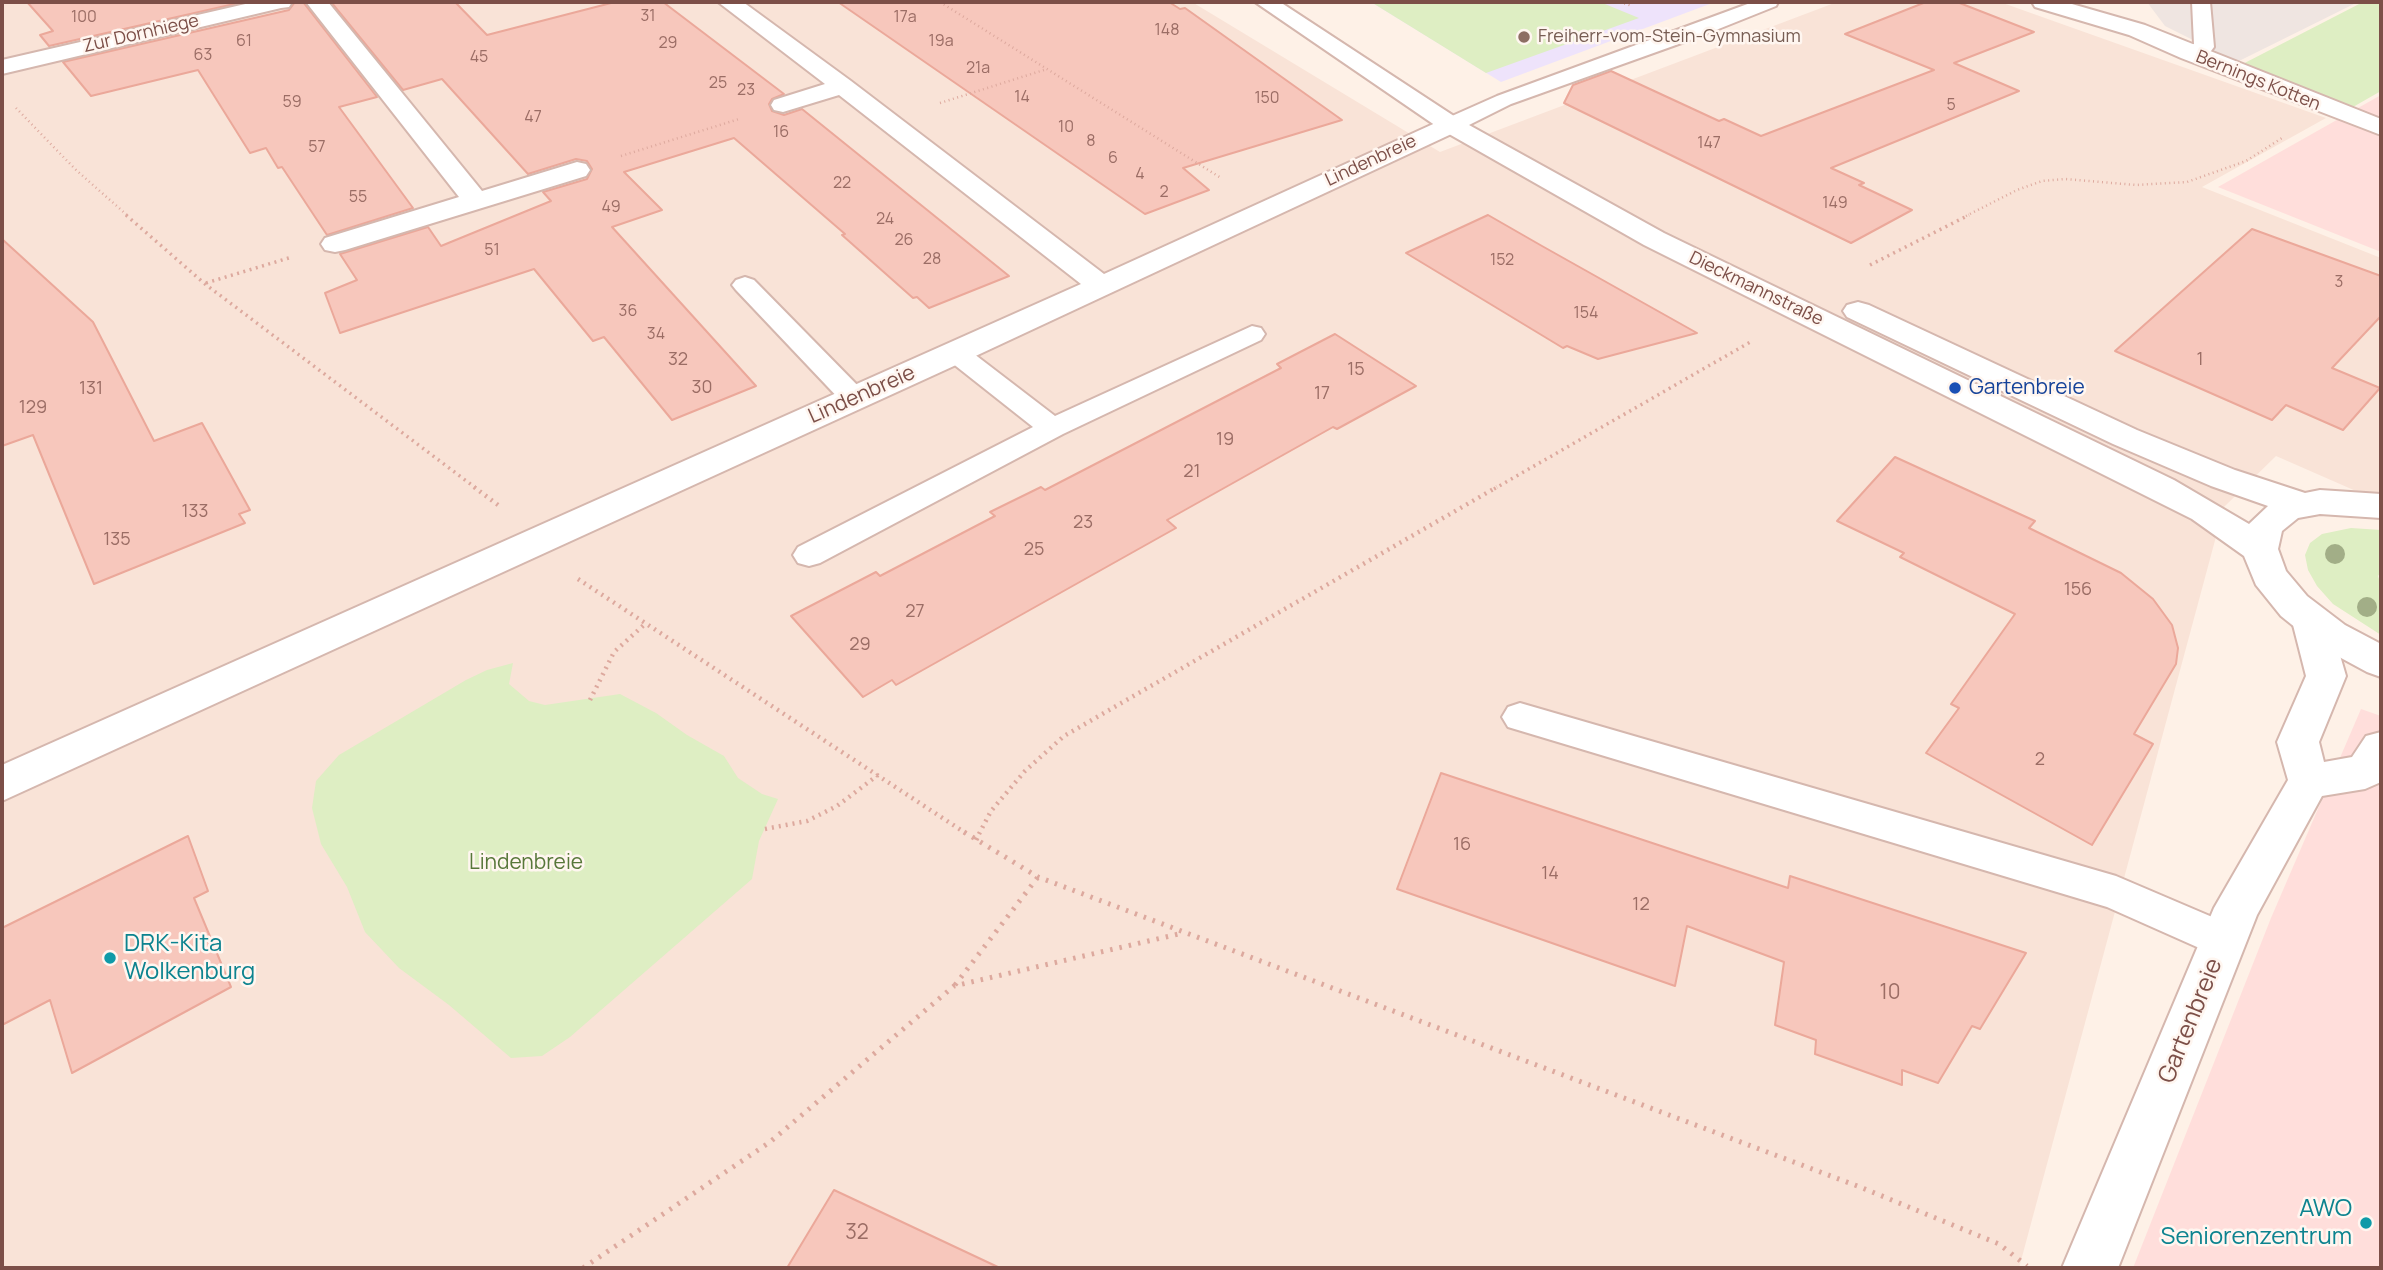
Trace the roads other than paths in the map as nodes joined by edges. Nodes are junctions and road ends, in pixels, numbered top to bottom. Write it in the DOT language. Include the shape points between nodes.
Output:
graph roads {
  1 [pos="281,2"];
  2 [pos="317,2"];
  3 [pos="729,2"];
  4 [pos="1266,2"];
  5 [pos="1769,2"];
  6 [pos="2043,2"];
  7 [pos="2116,2"];
  8 [pos="2201,2"];
  9 [pos="203,10"];
  10 [pos="2137,30"];
  11 [pos="2189,53"];
  12 [pos="2,67"];
  13 [pos="843,86"];
  14 [pos="783,105"];
  15 [pos="1463,112"];
  16 [pos="1503,125"];
  17 [pos="2381,128"];
  18 [pos="577,170"];
  19 [pos="476,201"];
  20 [pos="1641,202"];
  21 [pos="335,244"];
  22 [pos="745,285"];
  23 [pos="1100,285"];
  24 [pos="1252,334"];
  25 [pos="956,353"];
  26 [pos="854,398"];
  27 [pos="1053,428"];
  28 [pos="2303,505"];
  29 [pos="2381,506"];
  30 [pos="2260,549"];
  31 [pos="809,555"];
  32 [pos="2311,621"];
  33 [pos="2381,662"];
  34 [pos="1520,717"];
  35 [pos="2381,748"];
  36 [pos="2309,781"];
  37 [pos="2,784"];
  38 [pos="2224,941"];
  39 [pos="2090,1268"];
  1 -- 9 [label="street, Zur Dornhiege"];
  2 -- 19 [label="street"];
  3 -- 13 [label="street"];
  4 -- 15 [label="street, Dieckmannstraße"];
  5 -- 15 [label="lane"];
  6 -- 10 [label="street, Bernings Kotten"];
  7 -- 10 [label="street, Bernings Kotten"];
  8 -- 11 [label="lane" via="2204,47"];
  9 -- 12 [label="street, Zur Dornhiege"];
  10 -- 11 [label="street, Bernings Kotten"];
  11 -- 17 [label="street, Bernings Kotten"];
  13 -- 14 [label="street"];
  13 -- 23 [label="street"];
  15 -- 16 [label="street, Dieckmannstraße"];
  15 -- 23 [label="street, Lindenbreie"];
  15 -- 30 [label="street, Dieckmannstraße" via="1654,239 2162,488"];
  18 -- 19 [label="street"];
  19 -- 21 [label="street"];
  20 -- 28 [label="street, Dieckmannstraße" via="1805,286 2125,437"];
  22 -- 26 [label="lane"];
  23 -- 25 [label="street, Lindenbreie"];
  24 -- 27 [label="lane"];
  25 -- 26 [label="street, Lindenbreie"];
  25 -- 27 [label="lane"];
  26 -- 37 [label="street, Lindenbreie"];
  27 -- 31 [label="lane"];
  28 -- 29 [label="street, Dieckmannstraße"];
  28 -- 30 [label="street, Dieckmannstraße" via="2287,509 2266,526"];
  30 -- 32 [label="street" via="2269,576"];
  32 -- 33 [label="street"];
  32 -- 36 [label="street" via="2326,676 2298,742"];
  34 -- 38 [label="lane" via="2116,893"];
  35 -- 36 [label="street" via="2365,772"];
  36 -- 38 [label="street, Gartenbreie" via="2237,908"];
  38 -- 39 [label="street, Gartenbreie"];
}
